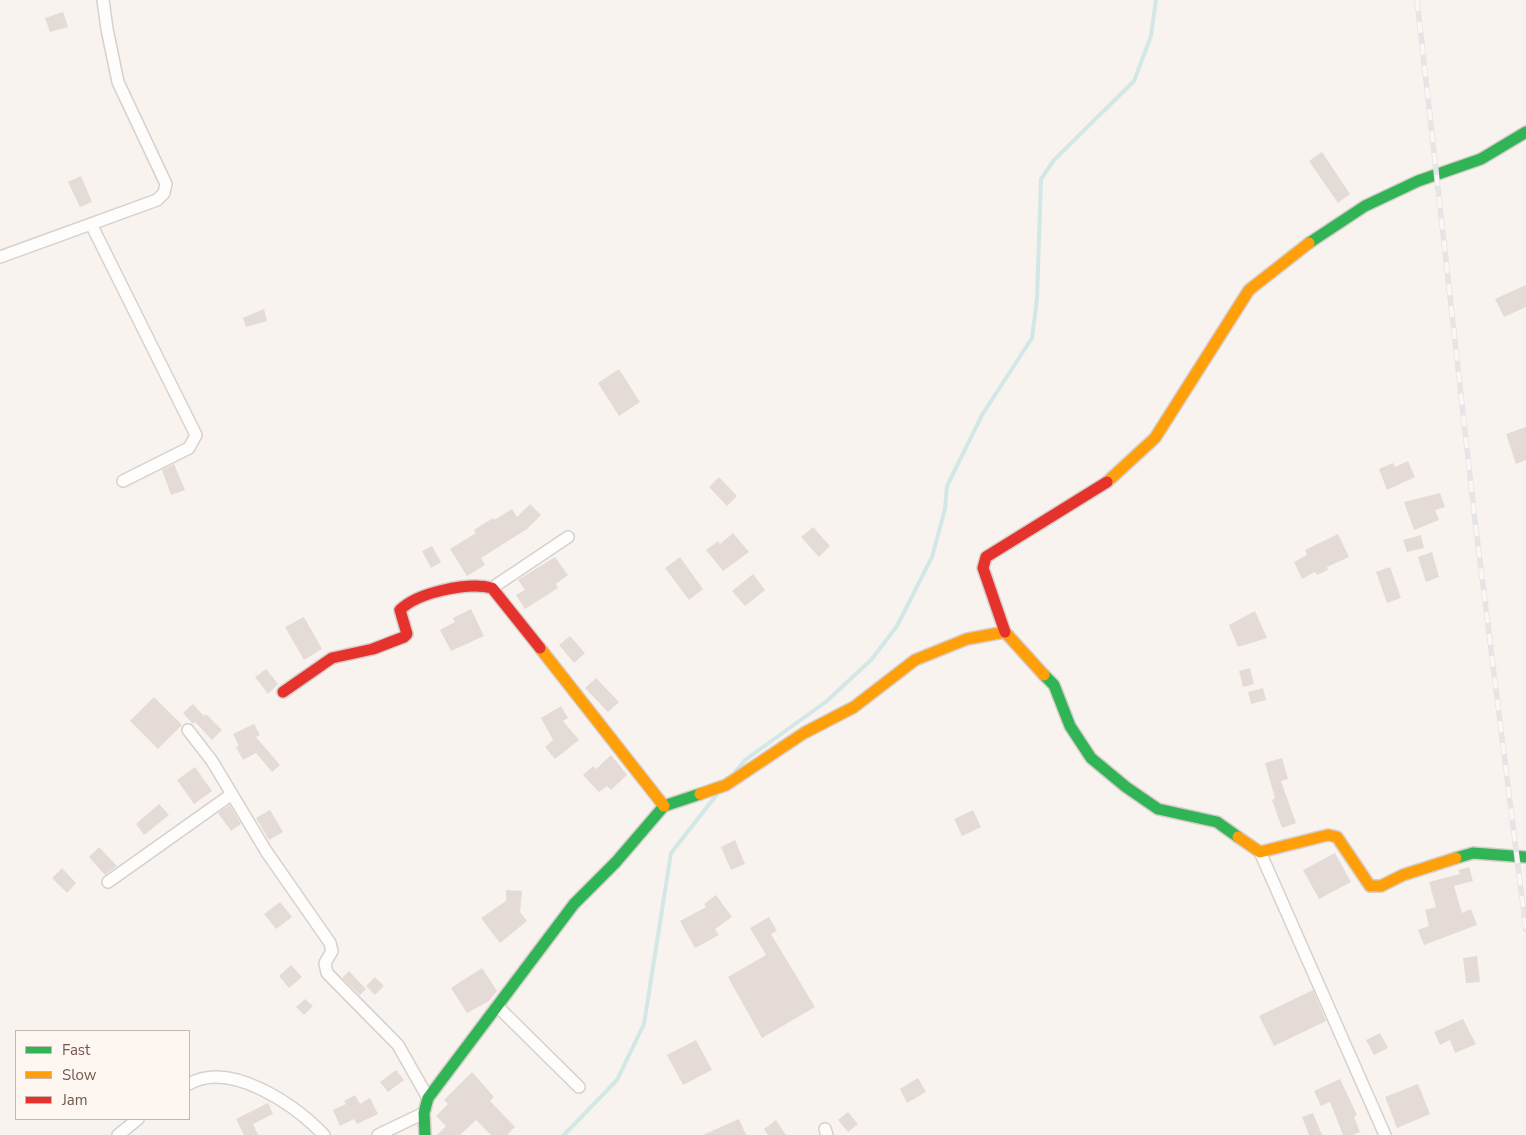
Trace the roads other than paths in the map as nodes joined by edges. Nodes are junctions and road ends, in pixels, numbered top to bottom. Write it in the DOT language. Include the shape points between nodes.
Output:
graph roads {
  1 [pos="103,0"];
  2 [pos="1526,132"];
  3 [pos="91,224"];
  4 [pos="0,257"];
  5 [pos="123,481"];
  6 [pos="568,537"];
  7 [pos="492,588"];
  8 [pos="1005,632"];
  9 [pos="283,692"];
  10 [pos="188,730"];
  11 [pos="232,794"];
  12 [pos="664,806"];
  13 [pos="1260,852"];
  14 [pos="1526,857"];
  15 [pos="108,882"];
  16 [pos="497,1006"];
  17 [pos="190,1084"];
  18 [pos="578,1087"];
  19 [pos="428,1098"];
  20 [pos="424,1113"];
  21 [pos="137,1120"];
  22 [pos="118,1135"];
  23 [pos="324,1135"];
  24 [pos="378,1135"];
  25 [pos="425,1135"];
  26 [pos="1385,1135"];
  1 -- 3 [label="street" via="118,82 166,184 158,200"];
  2 -- 8 [label="street" via="1481,159 1418,181 1364,206 1306,245 1249,290 1155,438 1113,479 986,557 983,568"];
  3 -- 4 [label="street"];
  3 -- 5 [label="street" via="196,435 189,448"];
  6 -- 7 [label="street"];
  7 -- 9 [label="street" via="477,585 461,587 407,602 400,610 407,629 404,637 373,649 332,658"];
  7 -- 12 [label="street"];
  8 -- 12 [label="street" via="967,638 915,660 854,707 804,733 726,785"];
  8 -- 13 [label="street" via="1054,685 1070,726 1092,758 1158,809 1217,822"];
  10 -- 11 [label="street"];
  11 -- 15 [label="street"];
  11 -- 19 [label="street" via="266,851 330,942 332,950 324,963 327,973 398,1045"];
  12 -- 16 [label="street" via="616,862 574,904"];
  13 -- 14 [label="street" via="1328,835 1337,837 1370,886 1381,886 1403,875 1473,853"];
  13 -- 26 [label="street"];
  16 -- 18 [label="street"];
  16 -- 19 [label="street"];
  17 -- 23 [label="street" via="207,1077 250,1084 296,1110"];
  19 -- 20 [label="street"];
  20 -- 24 [label="street"];
  20 -- 25 [label="street"];
  21 -- 22 [label="street"];
}
